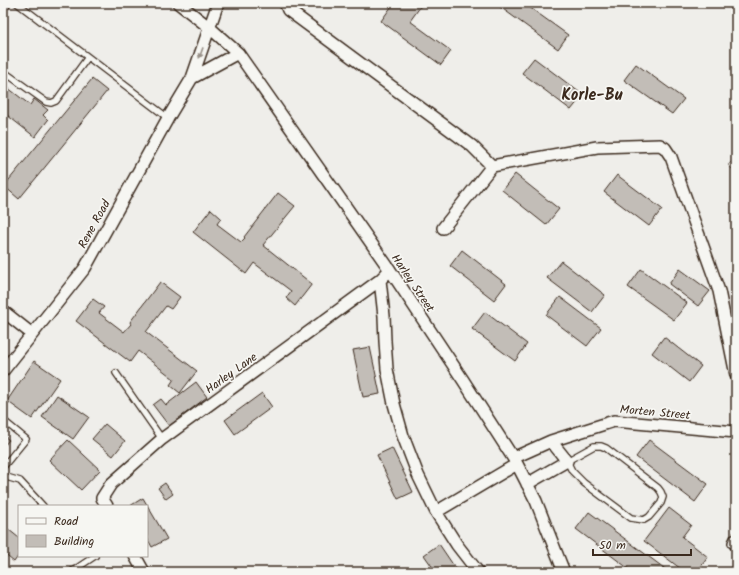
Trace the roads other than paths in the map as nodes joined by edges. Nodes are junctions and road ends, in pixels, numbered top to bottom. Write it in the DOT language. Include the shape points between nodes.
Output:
graph roads {
  1 [pos="8,3"];
  2 [pos="17,3"];
  3 [pos="178,3"];
  4 [pos="218,3"];
  5 [pos="285,3"];
  6 [pos="3,10"];
  7 [pos="210,28"];
  8 [pos="238,53"];
  9 [pos="88,57"];
  10 [pos="3,71"];
  11 [pos="192,78"];
  12 [pos="168,118"];
  13 [pos="492,166"];
  14 [pos="443,228"];
  15 [pos="390,270"];
  16 [pos="380,280"];
  17 [pos="3,311"];
  18 [pos="32,334"];
  19 [pos="3,371"];
  20 [pos="116,373"];
  21 [pos="736,375"];
  22 [pos="3,420"];
  23 [pos="736,432"];
  24 [pos="162,439"];
  25 [pos="551,441"];
  26 [pos="515,461"];
  27 [pos="567,461"];
  28 [pos="3,467"];
  29 [pos="3,476"];
  30 [pos="527,484"];
  31 [pos="43,505"];
  32 [pos="106,505"];
  33 [pos="436,512"];
  34 [pos="92,557"];
  35 [pos="136,557"];
  36 [pos="71,572"];
  37 [pos="144,572"];
  38 [pos="478,572"];
  39 [pos="564,572"];
  1 -- 6 [label="lane"];
  2 -- 9 [label="lane"];
  3 -- 7 [label="street, Harley Street"];
  4 -- 7 [label="street, Rene Road"];
  5 -- 13 [label="street" via="288,10 472,146"];
  7 -- 8 [label="street, Harley Street"];
  7 -- 11 [label="street, Rene Road, one-way"];
  8 -- 11 [label="street"];
  8 -- 15 [label="street, Harley Street"];
  9 -- 10 [label="lane" via="56,100 51,103"];
  9 -- 12 [label="lane"];
  11 -- 12 [label="street, Rene Road"];
  12 -- 18 [label="street, Rene Road" via="85,268"];
  13 -- 14 [label="street"];
  13 -- 21 [label="street" via="597,147 660,145 665,148 671,157 719,291"];
  15 -- 16 [label="street, Harley Lane"];
  15 -- 26 [label="street, Harley Street"];
  16 -- 24 [label="street, Harley Lane"];
  16 -- 33 [label="street" via="387,369 394,404 418,475"];
  17 -- 18 [label="street"];
  18 -- 19 [label="street, Rene Road"];
  20 -- 24 [label="lane"];
  22 -- 28 [label="lane" via="26,439"];
  23 -- 25 [label="street, Morten Street" via="614,421"];
  24 -- 32 [label="street, Harley Lane" via="111,484 102,498"];
  25 -- 26 [label="street, Morten Street"];
  25 -- 27 [label="street"];
  26 -- 30 [label="street, Harley Street"];
  26 -- 33 [label="street, Morten Street"];
  27 -- 27 [label="lane" via="594,446 606,448 658,488 663,497 661,503 644,520 632,518 584,483 572,471"];
  27 -- 30 [label="street"];
  29 -- 31 [label="lane" via="20,481"];
  30 -- 39 [label="street, Harley Street"];
  33 -- 38 [label="street"];
  34 -- 36 [label="lane"];
  35 -- 37 [label="street"];
}
